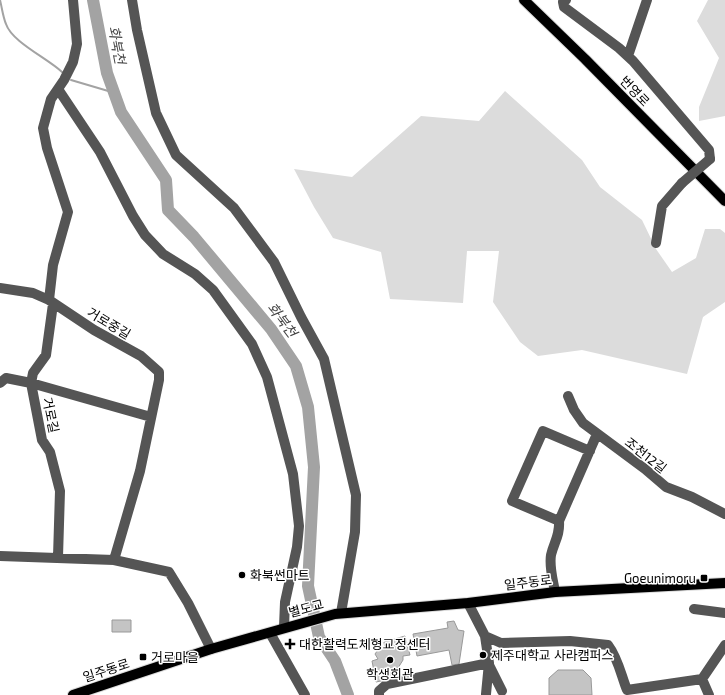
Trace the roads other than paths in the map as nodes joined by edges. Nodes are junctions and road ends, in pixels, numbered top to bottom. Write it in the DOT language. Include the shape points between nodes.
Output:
graph roads {
  1 [pos="73,0"];
  2 [pos="132,0"];
  3 [pos="524,0"];
  4 [pos="566,0"];
  5 [pos="647,0"];
  6 [pos="628,56"];
  7 [pos="58,89"];
  8 [pos="725,201"];
  9 [pos="656,244"];
  10 [pos="0,288"];
  11 [pos="51,302"];
  12 [pos="0,383"];
  13 [pos="32,384"];
  14 [pos="568,396"];
  15 [pos="151,417"];
  16 [pos="597,434"];
  17 [pos="590,451"];
  18 [pos="725,514"];
  19 [pos="559,521"];
  20 [pos="0,556"];
  21 [pos="58,558"];
  22 [pos="114,560"];
  23 [pos="725,583"];
  24 [pos="555,592"];
  25 [pos="468,603"];
  26 [pos="694,609"];
  27 [pos="338,613"];
  28 [pos="725,613"];
  29 [pos="284,627"];
  30 [pos="270,633"];
  31 [pos="485,636"];
  32 [pos="211,650"];
  33 [pos="724,650"];
  34 [pos="488,663"];
  35 [pos="702,678"];
  36 [pos="505,693"];
  37 [pos="73,695"];
  38 [pos="305,695"];
  39 [pos="379,695"];
  40 [pos="486,695"];
  41 [pos="709,695"];
  1 -- 7 [label="street, 거로길" via="77,44 73,62"];
  2 -- 27 [label="street" via="156,113 176,155 234,208 274,262 324,359 356,495 355,532"];
  3 -- 8 [label="main road, 번영로"];
  4 -- 6 [label="street" via="563,2 564,7"];
  5 -- 6 [label="street"];
  6 -- 9 [label="street, bridge" via="709,150 710,159 682,183 662,206"];
  7 -- 11 [label="street, 거로길" via="51,99 43,128 68,212 53,265"];
  7 -- 29 [label="street" via="100,152 145,235 163,254 195,274 213,290 252,344 267,377 293,474 299,526 297,547 284,602"];
  10 -- 11 [label="street, 거로중길" via="33,293"];
  11 -- 13 [label="street, 거로길" via="46,355 33,373"];
  11 -- 15 [label="street, 거로중길" via="141,356 158,372 159,380"];
  12 -- 13 [label="street" via="6,378"];
  13 -- 15 [label="street"];
  13 -- 21 [label="street, 거로길" via="42,440 50,452 60,491"];
  14 -- 16 [label="street, 조천12길" via="583,423"];
  15 -- 22 [label="street, 거로중길" via="140,471"];
  16 -- 17 [label="street"];
  16 -- 18 [label="street, 조천12길" via="666,487"];
  17 -- 19 [label="street"];
  17 -- 19 [label="street" via="543,431 512,500"];
  19 -- 24 [label="street" via="560,532 551,554"];
  20 -- 21 [label="street"];
  21 -- 22 [label="street"];
  22 -- 32 [label="street" via="169,572 188,603"];
  23 -- 24 [label="main road, 일주동로"];
  24 -- 25 [label="main road, 일주동로"];
  25 -- 27 [label="main road, 일주동로"];
  25 -- 31 [label="street"];
  26 -- 28 [label="street"];
  27 -- 29 [label="main road, 별도교"];
  29 -- 30 [label="main road, 일주동로"];
  30 -- 32 [label="main road, 일주동로"];
  30 -- 38 [label="street"];
  31 -- 34 [label="street"];
  31 -- 35 [label="street" via="501,644 570,641 608,645 616,656 627,690"];
  32 -- 37 [label="main road, 일주동로"];
  33 -- 35 [label="street"];
  34 -- 36 [label="street"];
  34 -- 39 [label="street" via="387,684 379,691"];
  34 -- 40 [label="street"];
  35 -- 41 [label="street"];
  36 -- 40 [label="street" via="494,690"];
}
